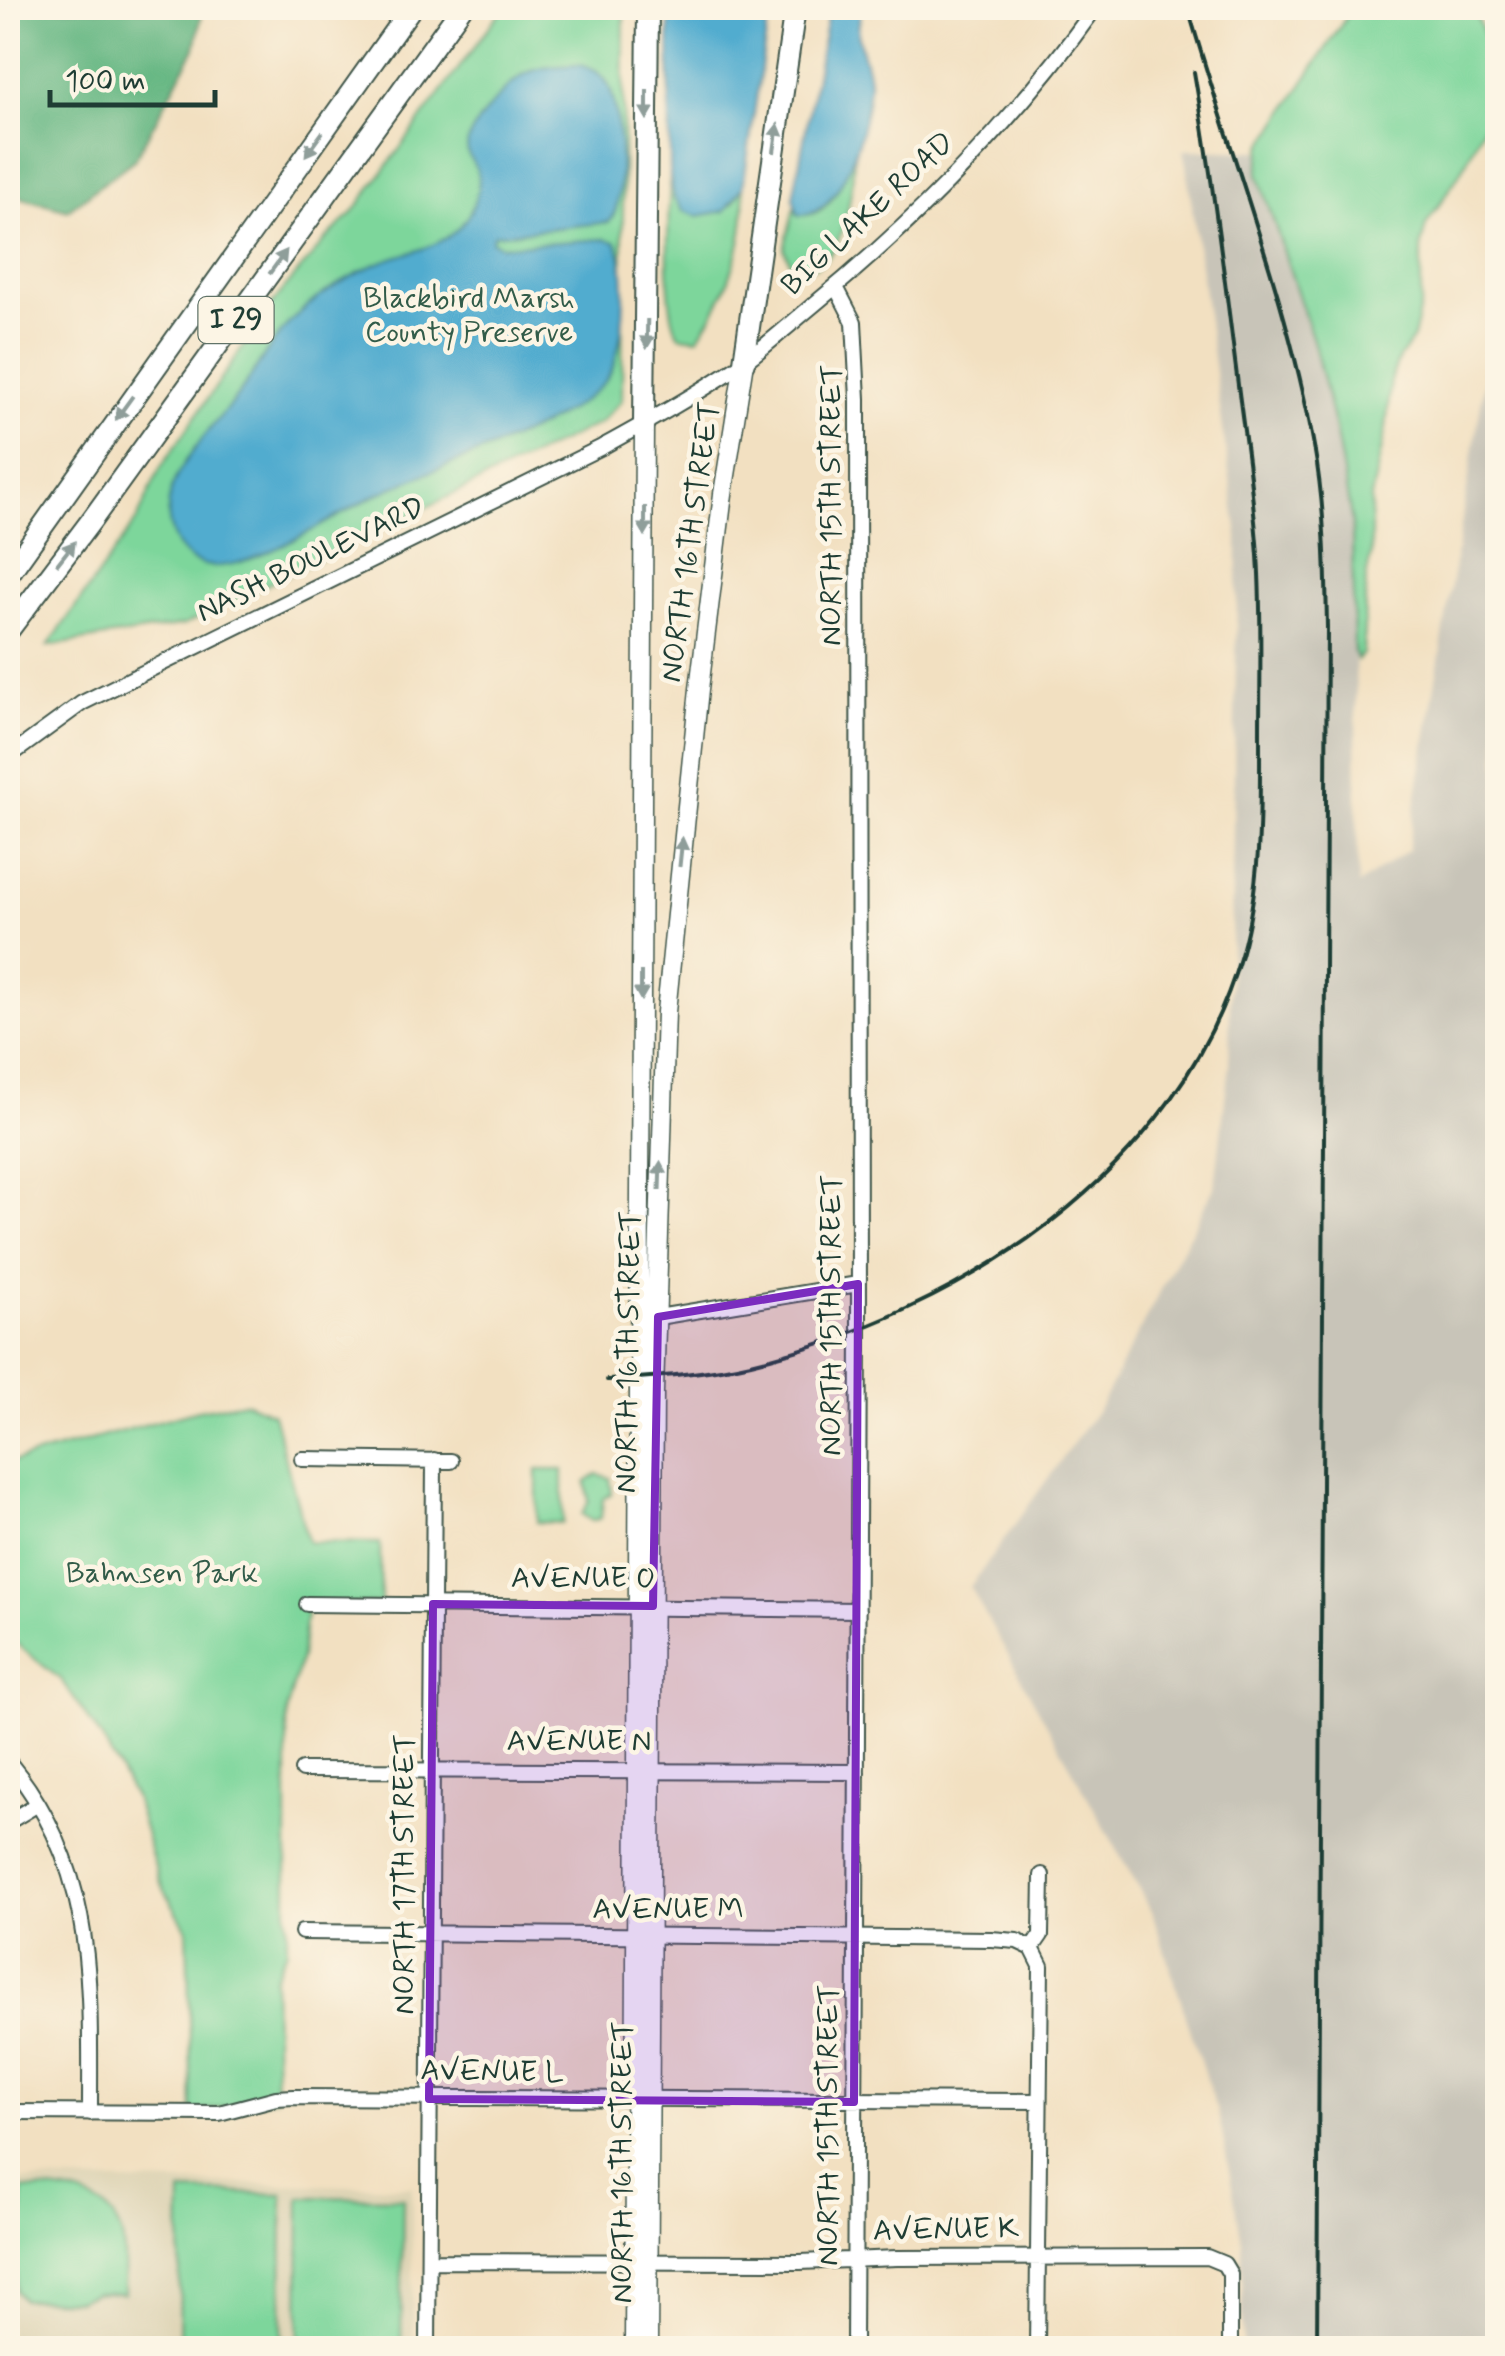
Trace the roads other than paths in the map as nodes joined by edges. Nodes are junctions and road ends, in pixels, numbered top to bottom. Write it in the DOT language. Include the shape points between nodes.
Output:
graph roads {
  1 [pos="411,8"];
  2 [pos="461,8"];
  3 [pos="648,8"];
  4 [pos="795,8"];
  5 [pos="1095,8"];
  6 [pos="836,287"];
  7 [pos="744,362"];
  8 [pos="644,423"];
  9 [pos="8,575"];
  10 [pos="8,631"];
  11 [pos="8,756"];
  12 [pos="858,1284"];
  13 [pos="658,1316"];
  14 [pos="302,1459"];
  15 [pos="434,1460"];
  16 [pos="451,1461"];
  17 [pos="307,1604"];
  18 [pos="433,1604"];
  19 [pos="646,1606"];
  20 [pos="858,1610"];
  21 [pos="8,1761"];
  22 [pos="432,1769"];
  23 [pos="645,1769"];
  24 [pos="302,1770"];
  25 [pos="856,1772"];
  26 [pos="38,1804"];
  27 [pos="8,1822"];
  28 [pos="1042,1875"];
  29 [pos="302,1932"];
  30 [pos="431,1933"];
  31 [pos="644,1936"];
  32 [pos="856,1938"];
  33 [pos="1032,1948"];
  34 [pos="429,2099"];
  35 [pos="643,2101"];
  36 [pos="1037,2101"];
  37 [pos="854,2102"];
  38 [pos="8,2112"];
  39 [pos="90,2112"];
  40 [pos="1038,2256"];
  41 [pos="855,2260"];
  42 [pos="429,2261"];
  43 [pos="642,2262"];
  44 [pos="428,2348"];
  45 [pos="634,2348"];
  46 [pos="648,2348"];
  47 [pos="854,2348"];
  48 [pos="1037,2348"];
  49 [pos="1230,2348"];
  1 -- 9 [label="highway, I 29, one-way"];
  10 -- 2 [label="highway, I 29, one-way"];
  3 -- 8 [label="highway, one-way"];
  7 -- 4 [label="highway, one-way"];
  5 -- 6 [label="street, BIG LAKE ROAD" via="960,170"];
  6 -- 7 [label="street, BIG LAKE ROAD"];
  6 -- 12 [label="street, NORTH 15TH STREET" via="852,313 858,352"];
  7 -- 8 [label="street, BIG LAKE ROAD"];
  13 -- 7 [label="main road, NORTH 16TH STREET, one-way" via="674,922 722,494"];
  8 -- 11 [label="street, NASH BOULEVARD" via="82,703"];
  8 -- 19 [label="main road, NORTH 16TH STREET, one-way"];
  12 -- 13 [label="street"];
  12 -- 20 [label="street, NORTH 15TH STREET"];
  13 -- 19 [label="main road, NORTH 16TH STREET"];
  14 -- 15 [label="street"];
  15 -- 16 [label="street"];
  15 -- 18 [label="street, NORTH 17TH STREET"];
  17 -- 18 [label="street, AVENUE O"];
  18 -- 19 [label="street, AVENUE O"];
  18 -- 22 [label="street, NORTH 17TH STREET"];
  19 -- 20 [label="street, AVENUE O"];
  19 -- 23 [label="main road, NORTH 16TH STREET"];
  20 -- 25 [label="street, NORTH 15TH STREET"];
  21 -- 26 [label="street"];
  22 -- 23 [label="street, AVENUE N"];
  22 -- 24 [label="street, AVENUE N"];
  22 -- 30 [label="street, NORTH 17TH STREET"];
  23 -- 25 [label="street, AVENUE N"];
  23 -- 31 [label="main road, NORTH 16TH STREET"];
  25 -- 32 [label="street, NORTH 15TH STREET"];
  26 -- 27 [label="street"];
  26 -- 39 [label="street" via="61,1850 84,1927"];
  28 -- 33 [label="street" via="1041,1934"];
  29 -- 30 [label="street, AVENUE M"];
  30 -- 31 [label="street, AVENUE M"];
  30 -- 34 [label="street, NORTH 17TH STREET"];
  31 -- 32 [label="street, AVENUE M"];
  31 -- 35 [label="main road, NORTH 16TH STREET"];
  32 -- 33 [label="street, AVENUE M" via="991,1939"];
  32 -- 37 [label="street, NORTH 15TH STREET"];
  33 -- 36 [label="street" via="1041,1966"];
  34 -- 35 [label="street, AVENUE L"];
  34 -- 39 [label="street, AVENUE L" via="294,2097 219,2113"];
  34 -- 42 [label="street, NORTH 17TH STREET"];
  35 -- 37 [label="street, AVENUE L"];
  35 -- 43 [label="main road, NORTH 16TH STREET"];
  36 -- 37 [label="street, AVENUE L"];
  36 -- 40 [label="street"];
  37 -- 41 [label="street, NORTH 15TH STREET"];
  38 -- 39 [label="street, AVENUE L"];
  40 -- 41 [label="street, AVENUE K"];
  40 -- 48 [label="street"];
  40 -- 49 [label="street, AVENUE K" via="1190,2256 1224,2264 1231,2284"];
  41 -- 43 [label="street, AVENUE K"];
  41 -- 47 [label="street, NORTH 15TH STREET"];
  42 -- 43 [label="street, AVENUE K"];
  42 -- 44 [label="street, NORTH 17TH STREET"];
  43 -- 45 [label="main road, NORTH 16TH STREET"];
  43 -- 46 [label="main road, NORTH 16TH STREET"];
}
